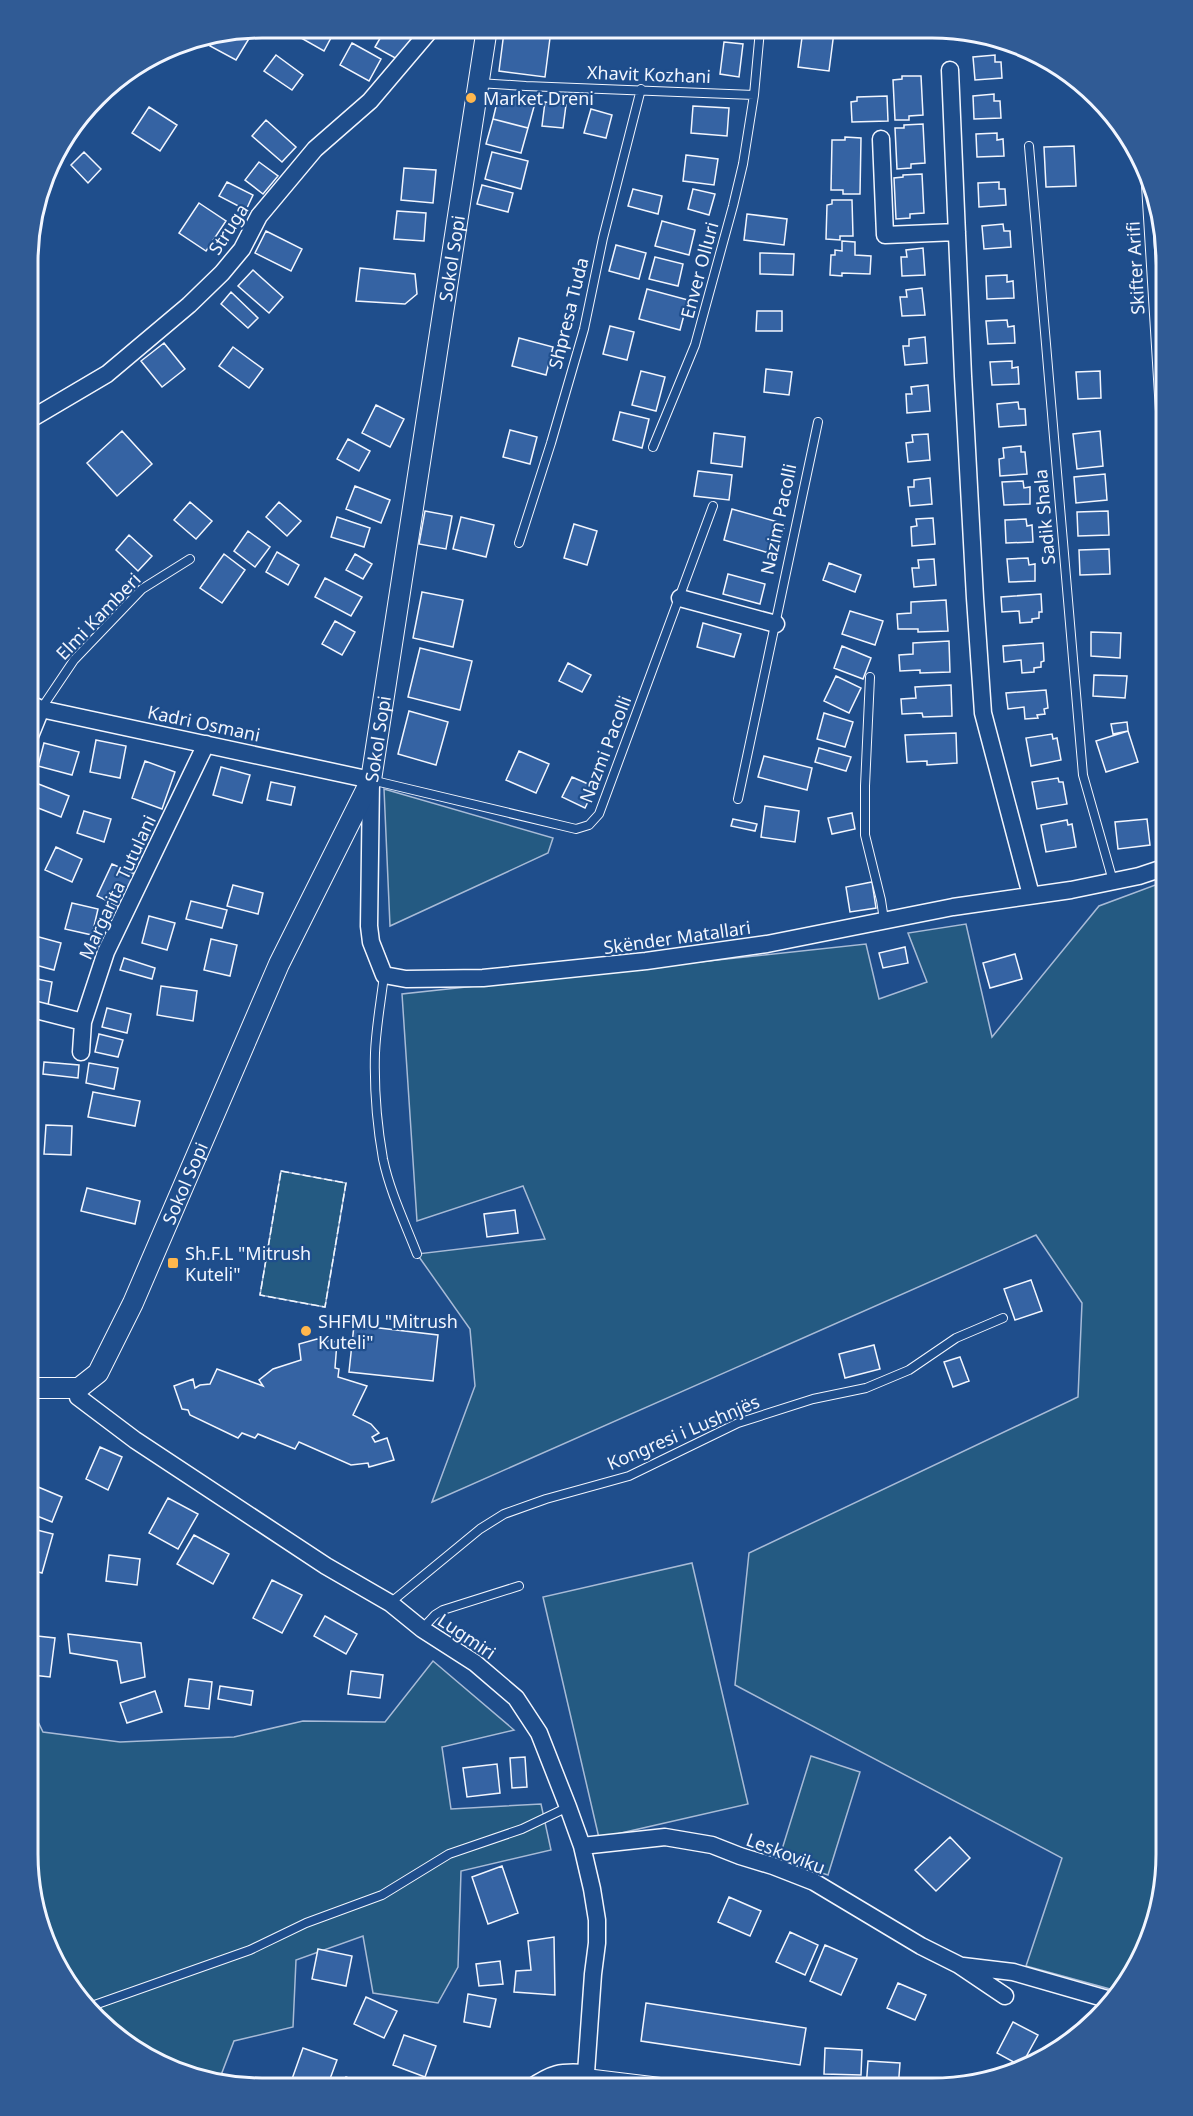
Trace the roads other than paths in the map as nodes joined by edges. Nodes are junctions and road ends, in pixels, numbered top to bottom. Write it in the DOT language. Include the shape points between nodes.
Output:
graph roads {
  1 [pos="423,38"];
  2 [pos="486,38"];
  3 [pos="759,38"];
  4 [pos="950,69"];
  5 [pos="478,83"];
  6 [pos="640,89"];
  7 [pos="754,95"];
  8 [pos="880,139"];
  9 [pos="1029,146"];
  10 [pos="1147,199"];
  11 [pos="957,232"];
  12 [pos="1156,347"];
  13 [pos="38,415"];
  14 [pos="818,422"];
  15 [pos="653,447"];
  16 [pos="713,506"];
  17 [pos="519,543"];
  18 [pos="190,560"];
  19 [pos="680,598"];
  20 [pos="776,624"];
  21 [pos="870,677"];
  22 [pos="38,702"];
  23 [pos="38,707"];
  24 [pos="206,744"];
  25 [pos="371,780"];
  26 [pos="738,799"];
  27 [pos="1156,870"];
  28 [pos="1113,881"];
  29 [pos="1031,895"];
  30 [pos="884,920"];
  31 [pos="384,975"];
  32 [pos="38,1011"];
  33 [pos="83,1022"];
  34 [pos="81,1052"];
  35 [pos="417,1254"];
  36 [pos="1003,1318"];
  37 [pos="38,1388"];
  38 [pos="79,1388"];
  39 [pos="519,1586"];
  40 [pos="390,1603"];
  41 [pos="422,1629"];
  42 [pos="568,1807"];
  43 [pos="582,1846"];
  44 [pos="959,1965"];
  45 [pos="1005,1996"];
  46 [pos="1103,1998"];
  47 [pos="95,2005"];
  48 [pos="545,2078"];
  49 [pos="582,2078"];
  50 [pos="588,2078"];
  1 -- 13 [label="street, Struga" via="369,101 315,149 259,216 242,249 222,273 106,374"];
  2 -- 5 [label="street, Sokol Sopi"];
  3 -- 7 [label="lane"];
  4 -- 11 [label="street"];
  5 -- 6 [label="lane, Xhavit Kozhani"];
  5 -- 25 [label="street, Sokol Sopi"];
  6 -- 7 [label="lane, Xhavit Kozhani"];
  6 -- 17 [label="lane, Shpresa Tuda" via="584,328"];
  7 -- 15 [label="lane, Enver Olluri" via="743,164 703,318"];
  8 -- 11 [label="street" via="885,235"];
  9 -- 28 [label="lane, Sadik Shala" via="1083,775"];
  10 -- 12 [label="lane, Skifter Arifi"];
  11 -- 29 [label="street" via="983,713"];
  14 -- 20 [label="lane, Nazim Pacolli"];
  16 -- 19 [label="lane, Nazmi Pacolli"];
  18 -- 22 [label="lane, Elmi Kamberi" via="142,589"];
  19 -- 20 [label="street"];
  19 -- 25 [label="lane, Nazmi Pacolli" via="599,814 589,825 576,829"];
  20 -- 26 [label="lane, Nazim Pacolli"];
  21 -- 30 [label="lane" via="865,835"];
  23 -- 24 [label="street, Kadri Osmani"];
  24 -- 25 [label="street, Kadri Osmani"];
  24 -- 33 [label="street, Margarita Tutulani" via="106,952"];
  25 -- 31 [label="street" via="369,926"];
  25 -- 38 [label="street, Sokol Sopi" via="279,964 129,1311 98,1373"];
  27 -- 28 [label="street, Skënder Matallari"];
  28 -- 29 [label="street, Skënder Matallari"];
  29 -- 30 [label="street, Skënder Matallari"];
  30 -- 31 [label="street, Skënder Matallari" via="767,944 592,968 483,978 406,979"];
  31 -- 35 [label="lane" via="375,1052 376,1105 383,1159"];
  32 -- 33 [label="street"];
  33 -- 34 [label="street, Margarita Tutulani"];
  36 -- 40 [label="lane, Kongresi i Lushnjës" via="957,1338 909,1370 866,1388 813,1399 738,1423 629,1476 504,1514"];
  37 -- 38 [label="street"];
  38 -- 40 [label="street, Lugmiri" via="78,1397 135,1440 326,1566"];
  39 -- 41 [label="lane" via="443,1610"];
  40 -- 41 [label="street, Lugmiri"];
  41 -- 42 [label="street, Lugmiri" via="475,1663 516,1698 538,1733"];
  42 -- 43 [label="street, Lugmiri"];
  42 -- 47 [label="lane" via="522,1829 449,1854 382,1895 306,1923 249,1950"];
  43 -- 44 [label="street, Leskoviku" via="665,1838 712,1845 814,1882"];
  43 -- 50 [label="street, Lugmiri" via="597,1920"];
  44 -- 45 [label="street, Leskoviku"];
  44 -- 46 [label="street, Leskoviku" via="1013,1972"];
  48 -- 49 [label="street" via="563,2071"];
}
